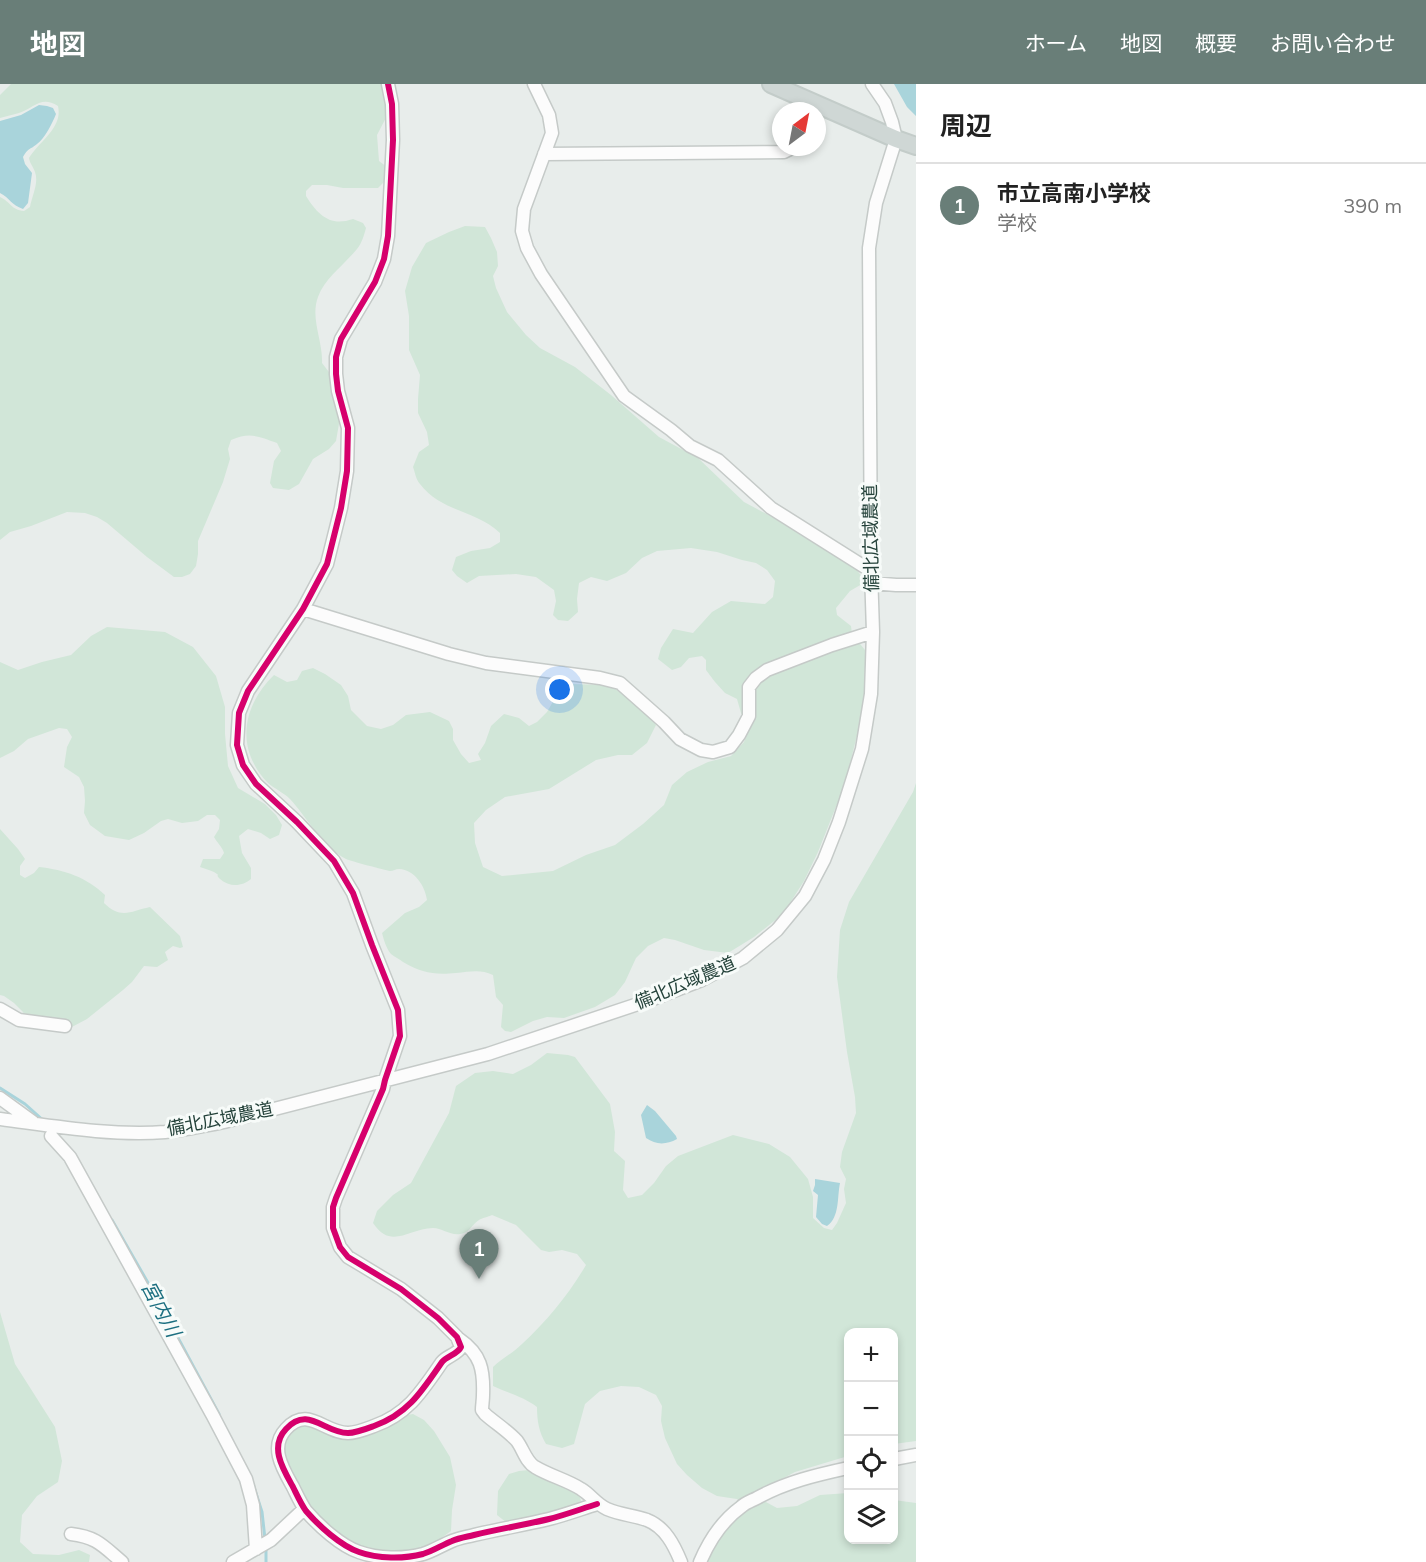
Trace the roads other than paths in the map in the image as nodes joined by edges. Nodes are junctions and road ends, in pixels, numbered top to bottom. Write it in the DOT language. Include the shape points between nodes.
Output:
graph roads {
  1 [pos="388,84"];
  2 [pos="534,84"];
  3 [pos="771,84"];
  4 [pos="872,84"];
  5 [pos="803,102"];
  6 [pos="826,112"];
  7 [pos="896,139"];
  8 [pos="916,146"];
  9 [pos="772,152"];
  10 [pos="544,154"];
  11 [pos="871,577"];
  12 [pos="916,585"];
  13 [pos="303,609"];
  14 [pos="873,632"];
  15 [pos="0,1009"];
  16 [pos="65,1026"];
  17 [pos="385,1080"];
  18 [pos="0,1098"];
  19 [pos="0,1119"];
  20 [pos="38,1124"];
  21 [pos="51,1136"];
  22 [pos="459,1340"];
  23 [pos="916,1455"];
  24 [pos="898,1458"];
  25 [pos="844,1469"];
  26 [pos="597,1503"];
  27 [pos="304,1509"];
  28 [pos="71,1534"];
  29 [pos="261,1546"];
  30 [pos="122,1562"];
  31 [pos="233,1562"];
  32 [pos="681,1562"];
  33 [pos="700,1562"];
  1 -- 13 [label="street" via="393,140 388,236 375,282 341,339 336,357 338,391 348,428 347,471 327,564"];
  2 -- 10 [label="street" via="549,115 552,133"];
  3 -- 5 [label="main road"];
  4 -- 7 [label="street" via="885,103"];
  6 -- 7 [label="main road"];
  7 -- 8 [label="main road"];
  7 -- 11 [label="street, 備北広域農道" via="876,203 869,248"];
  9 -- 10 [label="street"];
  10 -- 11 [label="street" via="524,209 522,231 527,248 624,396 690,446 718,460 771,508"];
  11 -- 12 [label="street" via="896,585"];
  11 -- 14 [label="street, 備北広域農道"];
  13 -- 14 [label="street" via="486,663 620,683 680,739 713,752 730,747 738,735 749,716 749,687 756,678 767,670"];
  13 -- 17 [label="street" via="248,691 239,713 237,745 243,765 256,784 333,861 353,893 398,1010 400,1036"];
  14 -- 17 [label="street, 備北広域農道" via="868,719 839,822 806,896 777,930 743,958 702,980 653,999 488,1054"];
  15 -- 16 [label="street" via="19,1020"];
  17 -- 20 [label="street, 備北広域農道" via="190,1129 136,1132"];
  17 -- 22 [label="street" via="336,1198 333,1228 348,1257 401,1289"];
  18 -- 20 [label="street"];
  19 -- 20 [label="street, 備北広域農道"];
  21 -- 29 [label="street" via="70,1157 246,1479"];
  22 -- 26 [label="street" via="475,1353 480,1363 485,1414 514,1438 534,1467 577,1486"];
  22 -- 27 [label="street" via="459,1351 442,1362 408,1408 388,1422 350,1434 305,1419 285,1430 277,1444 278,1456"];
  23 -- 24 [label="street"];
  25 -- 33 [label="street" via="796,1480 742,1505 716,1533"];
  26 -- 27 [label="street" via="550,1519 453,1540 423,1554 398,1557 359,1552 337,1539"];
  26 -- 32 [label="street" via="621,1515 657,1525"];
  27 -- 29 [label="street"];
  28 -- 30 [label="street" via="92,1538"];
  29 -- 31 [label="street"];
}
